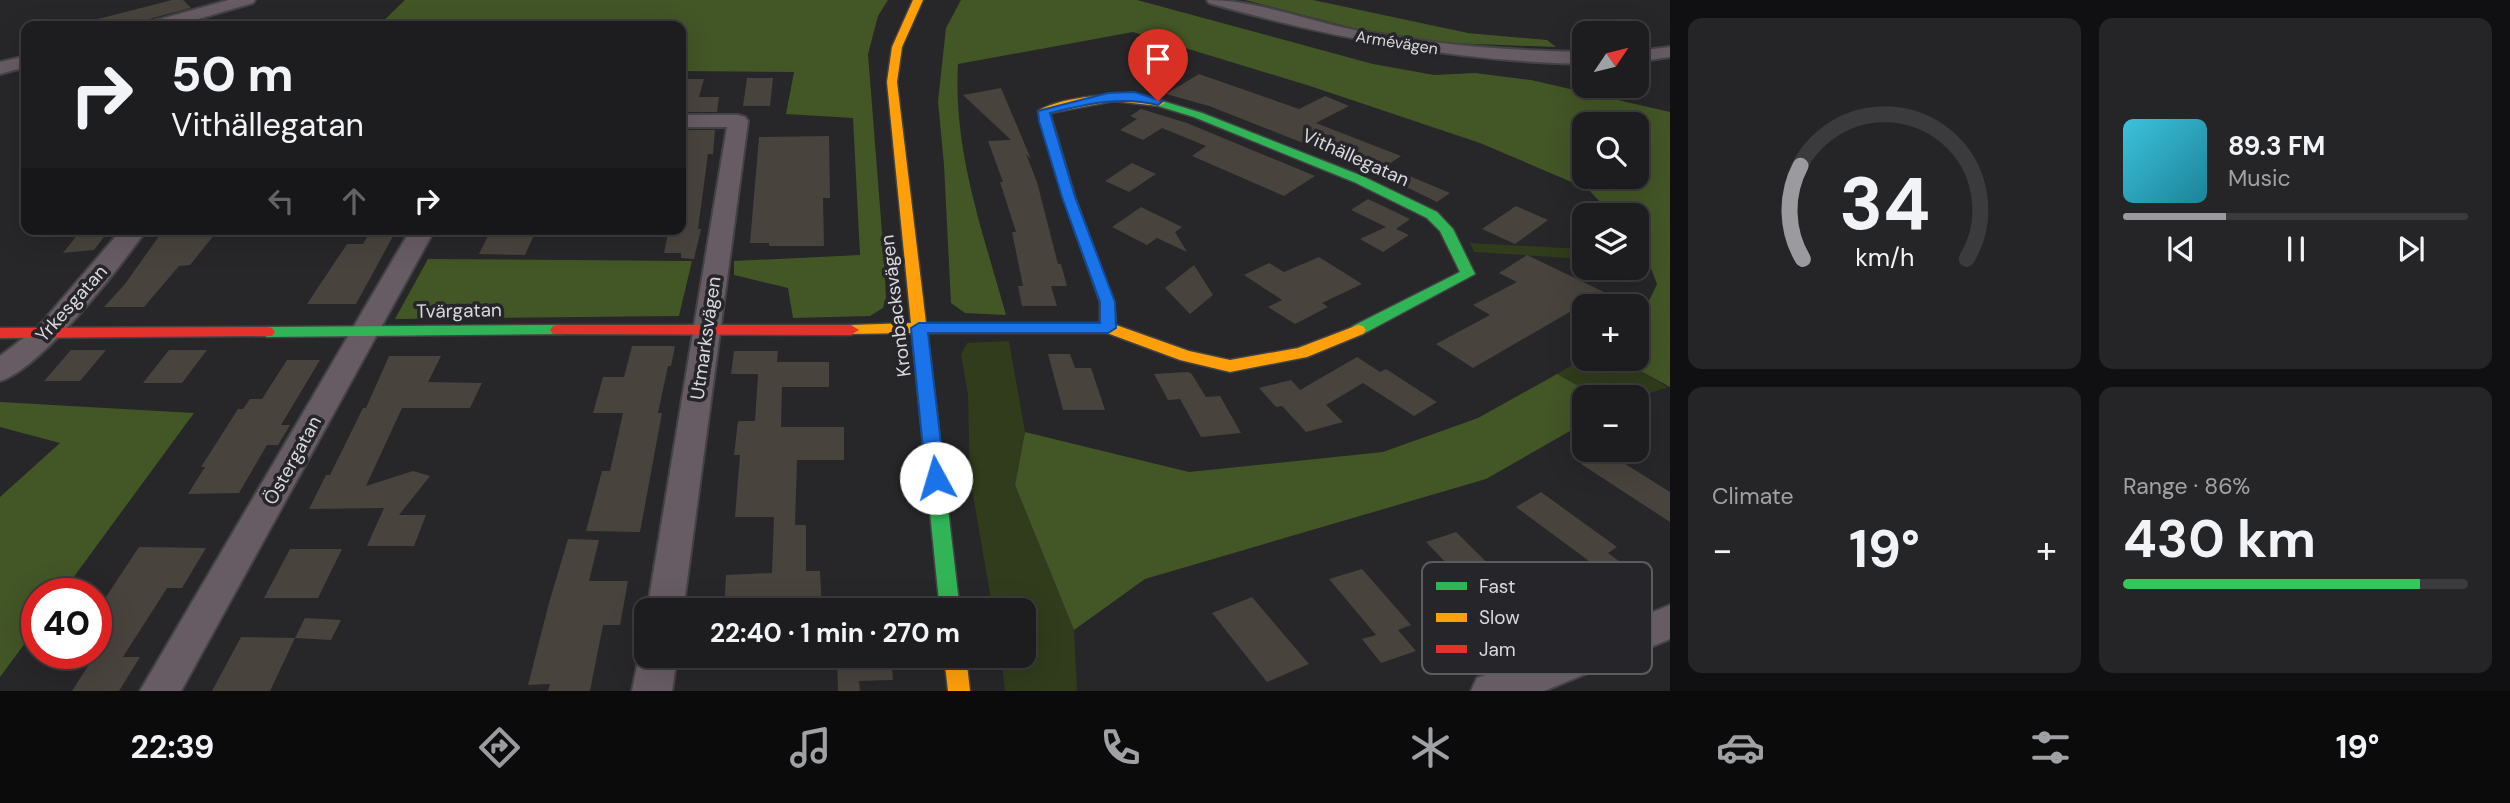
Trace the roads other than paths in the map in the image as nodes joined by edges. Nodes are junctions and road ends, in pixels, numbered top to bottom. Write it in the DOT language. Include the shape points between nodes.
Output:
graph roads {
  1 [pos="919,0"];
  2 [pos="1215,0"];
  3 [pos="240,3"];
  4 [pos="174,21"];
  5 [pos="241,21"];
  6 [pos="1670,52"];
  7 [pos="1649,55"];
  8 [pos="1572,58"];
  9 [pos="21,62"];
  10 [pos="0,68"];
  11 [pos="686,121"];
  12 [pos="130,235"];
  13 [pos="419,235"];
  14 [pos="919,328"];
  15 [pos="1108,328"];
  16 [pos="708,330"];
  17 [pos="361,332"];
  18 [pos="0,333"];
  19 [pos="48,333"];
  20 [pos="0,371"];
  21 [pos="666,598"];
  22 [pos="949,598"];
  23 [pos="1670,622"];
  24 [pos="1652,630"];
  25 [pos="656,668"];
  26 [pos="956,668"];
  27 [pos="1541,674"];
  28 [pos="160,691"];
  29 [pos="652,691"];
  30 [pos="959,691"];
  31 [pos="1491,691"];
  1 -- 14 [label="street, Kronbacksvägen" via="897,47 892,82"];
  2 -- 8 [label="street, Armévägen" via="1294,23 1391,42 1498,57"];
  3 -- 4 [label="street"];
  3 -- 5 [label="street" via="245,16"];
  6 -- 7 [label="street"];
  9 -- 10 [label="street"];
  11 -- 16 [label="street, Utmarksvägen" via="738,121"];
  12 -- 19 [label="street, Yrkesgatan"];
  13 -- 17 [label="street, Östergatan"];
  14 -- 15 [label="street, Vithällegatan"];
  14 -- 16 [label="street, Tvärgatan"];
  14 -- 22 [label="street, Kronbacksvägen"];
  15 -- 15 [label="street, Vithällegatan" via="1186,356 1230,366 1301,353 1380,321 1468,274 1446,229 1433,215 1358,179 1198,115 1134,96 1108,96 1044,111 1107,302"];
  16 -- 17 [label="street, Tvärgatan"];
  16 -- 21 [label="street, Utmarksvägen"];
  17 -- 19 [label="street, Tvärgatan"];
  17 -- 28 [label="street, Östergatan"];
  18 -- 19 [label="street, Tvärgatan"];
  19 -- 20 [label="street, Yrkesgatan"];
  23 -- 24 [label="street"];
  25 -- 29 [label="street"];
  26 -- 30 [label="street"];
  27 -- 31 [label="street"];
}
